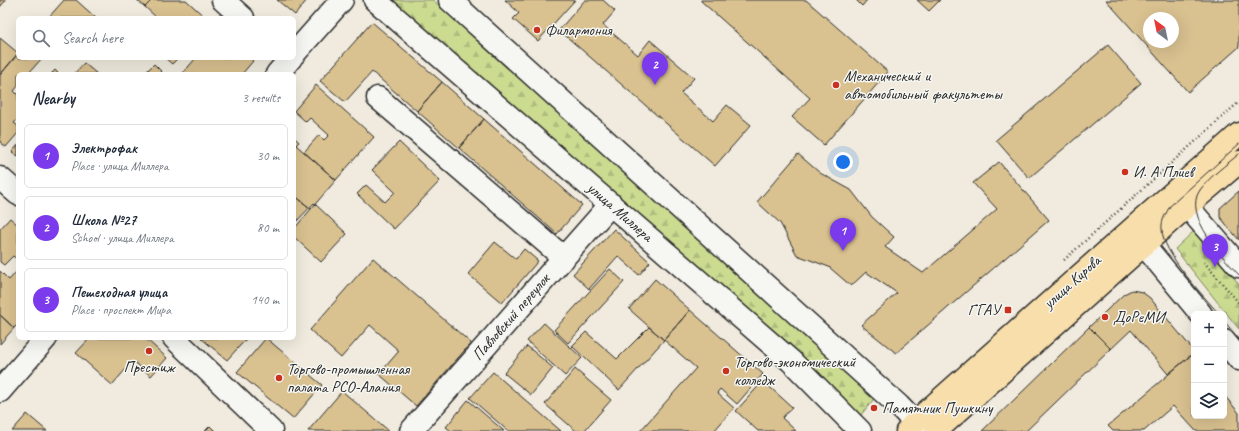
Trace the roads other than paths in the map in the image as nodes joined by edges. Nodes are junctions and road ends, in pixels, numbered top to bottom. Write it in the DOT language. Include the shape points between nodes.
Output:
graph roads {
  1 [pos="223,0"];
  2 [pos="342,0"];
  3 [pos="375,0"];
  4 [pos="450,0"];
  5 [pos="241,16"];
  6 [pos="296,51"];
  7 [pos="378,98"];
  8 [pos="1239,134"];
  9 [pos="1239,162"];
  10 [pos="0,178"];
  11 [pos="16,192"];
  12 [pos="611,204"];
  13 [pos="1186,206"];
  14 [pos="1144,245"];
  15 [pos="564,258"];
  16 [pos="1239,266"];
  17 [pos="1199,311"];
  18 [pos="44,340"];
  19 [pos="176,340"];
  20 [pos="1227,345"];
  21 [pos="1239,359"];
  22 [pos="0,391"];
  23 [pos="915,428"];
  24 [pos="271,431"];
  25 [pos="411,431"];
  26 [pos="860,431"];
  27 [pos="936,431"];
  1 -- 5 [label="street"];
  2 -- 6 [label="street"];
  3 -- 12 [label="street, улица Миллера"];
  4 -- 23 [label="street" via="899,406"];
  7 -- 15 [label="street"];
  8 -- 23 [label="main road, улица Кирова"];
  9 -- 13 [label="main road, улица Кирова"];
  10 -- 11 [label="street"];
  12 -- 15 [label="street, Павловский переулок"];
  12 -- 26 [label="street, улица Миллера" via="791,361"];
  13 -- 14 [label="main road, улица Кирова"];
  13 -- 16 [label="street"];
  14 -- 17 [label="street"];
  14 -- 27 [label="main road, улица Кирова"];
  15 -- 25 [label="street, Павловский переулок"];
  18 -- 22 [label="street"];
  19 -- 24 [label="street"];
  20 -- 21 [label="street"];
}
